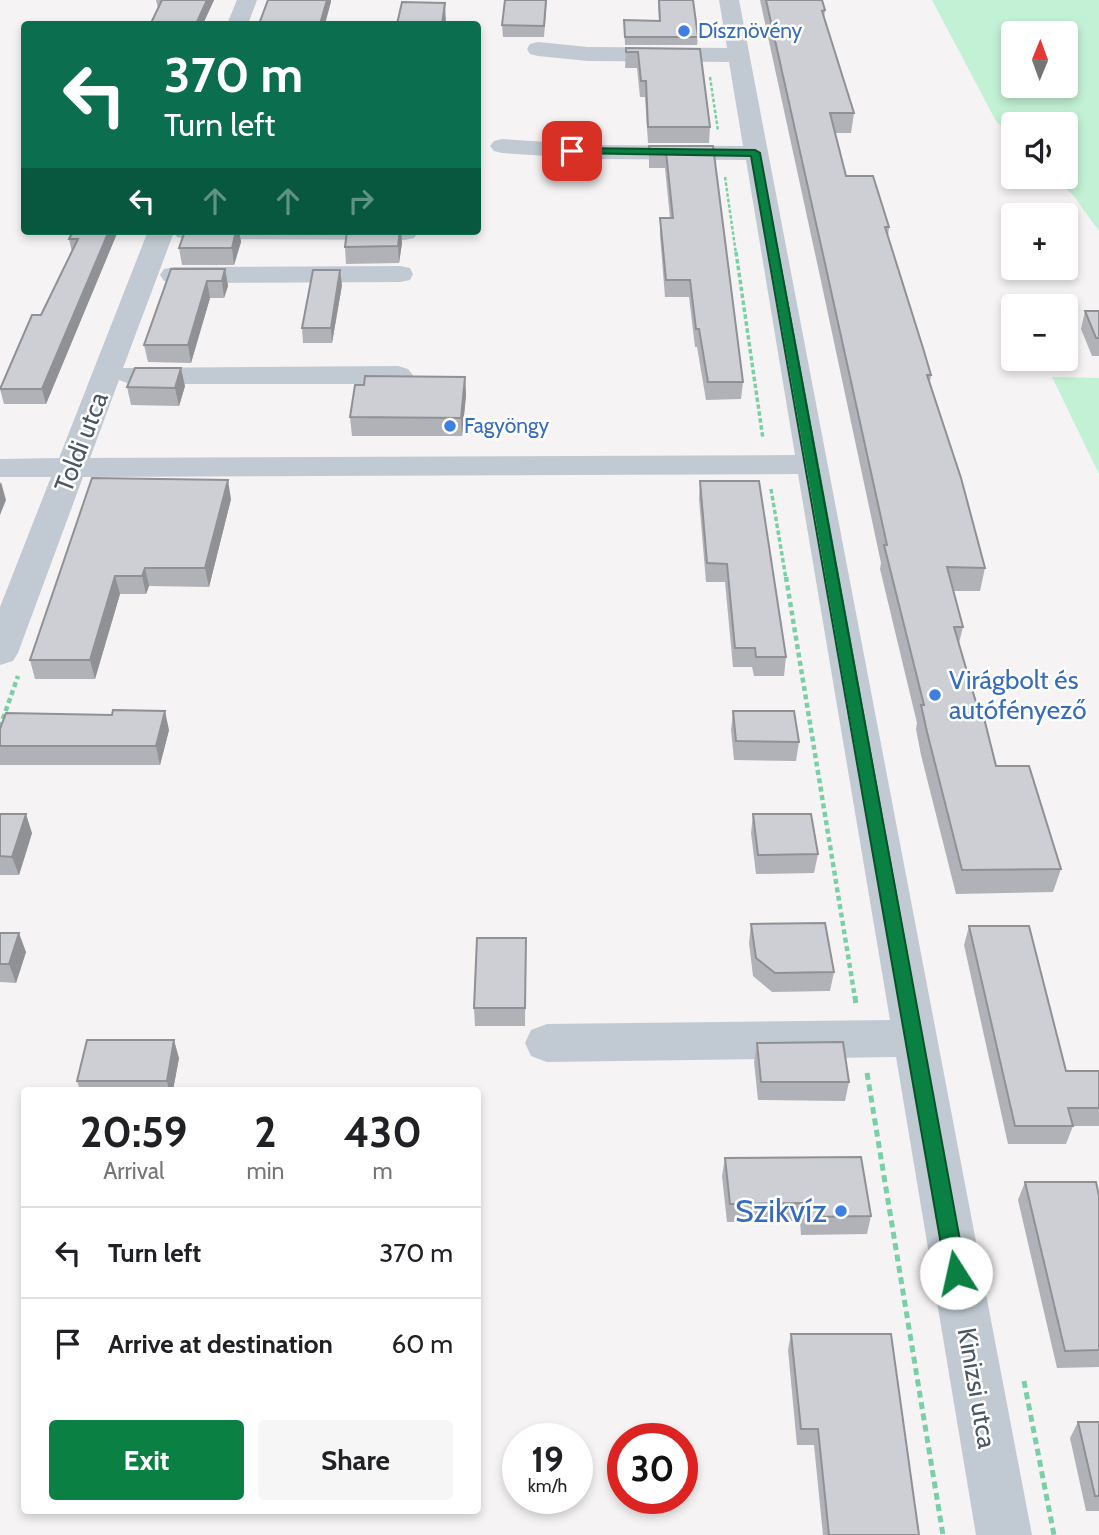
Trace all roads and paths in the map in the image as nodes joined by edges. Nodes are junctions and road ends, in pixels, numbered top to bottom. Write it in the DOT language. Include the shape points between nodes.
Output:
graph roads {
  1 [pos="247,0"];
  2 [pos="729,0"];
  3 [pos="239,21"];
  4 [pos="538,49"];
  5 [pos="722,55"];
  6 [pos="502,146"];
  7 [pos="738,153"];
  8 [pos="160,235"];
  9 [pos="400,274"];
  10 [pos="145,275"];
  11 [pos="107,374"];
  12 [pos="398,375"];
  13 [pos="767,464"];
  14 [pos="814,464"];
  15 [pos="0,468"];
  16 [pos="70,469"];
  17 [pos="0,653"];
  18 [pos="913,1038"];
  19 [pos="547,1043"];
  20 [pos="1004,1535"];
  1 -- 3 [label="street"];
  2 -- 5 [label="street, Kinizsi utca"];
  4 -- 5 [label="street"];
  5 -- 7 [label="street, Kinizsi utca"];
  5 -- 7 [label="path"];
  6 -- 7 [label="street"];
  7 -- 13 [label="path"];
  7 -- 14 [label="street, Kinizsi utca"];
  8 -- 10 [label="street, Toldi utca"];
  9 -- 10 [label="street"];
  10 -- 11 [label="street, Toldi utca"];
  11 -- 12 [label="street"];
  11 -- 16 [label="street, Toldi utca"];
  13 -- 14 [label="street"];
  13 -- 16 [label="street"];
  14 -- 18 [label="street, Kinizsi utca"];
  15 -- 16 [label="street"];
  16 -- 17 [label="street, Toldi utca"];
  18 -- 19 [label="street"];
  18 -- 20 [label="street, Kinizsi utca"];
}
